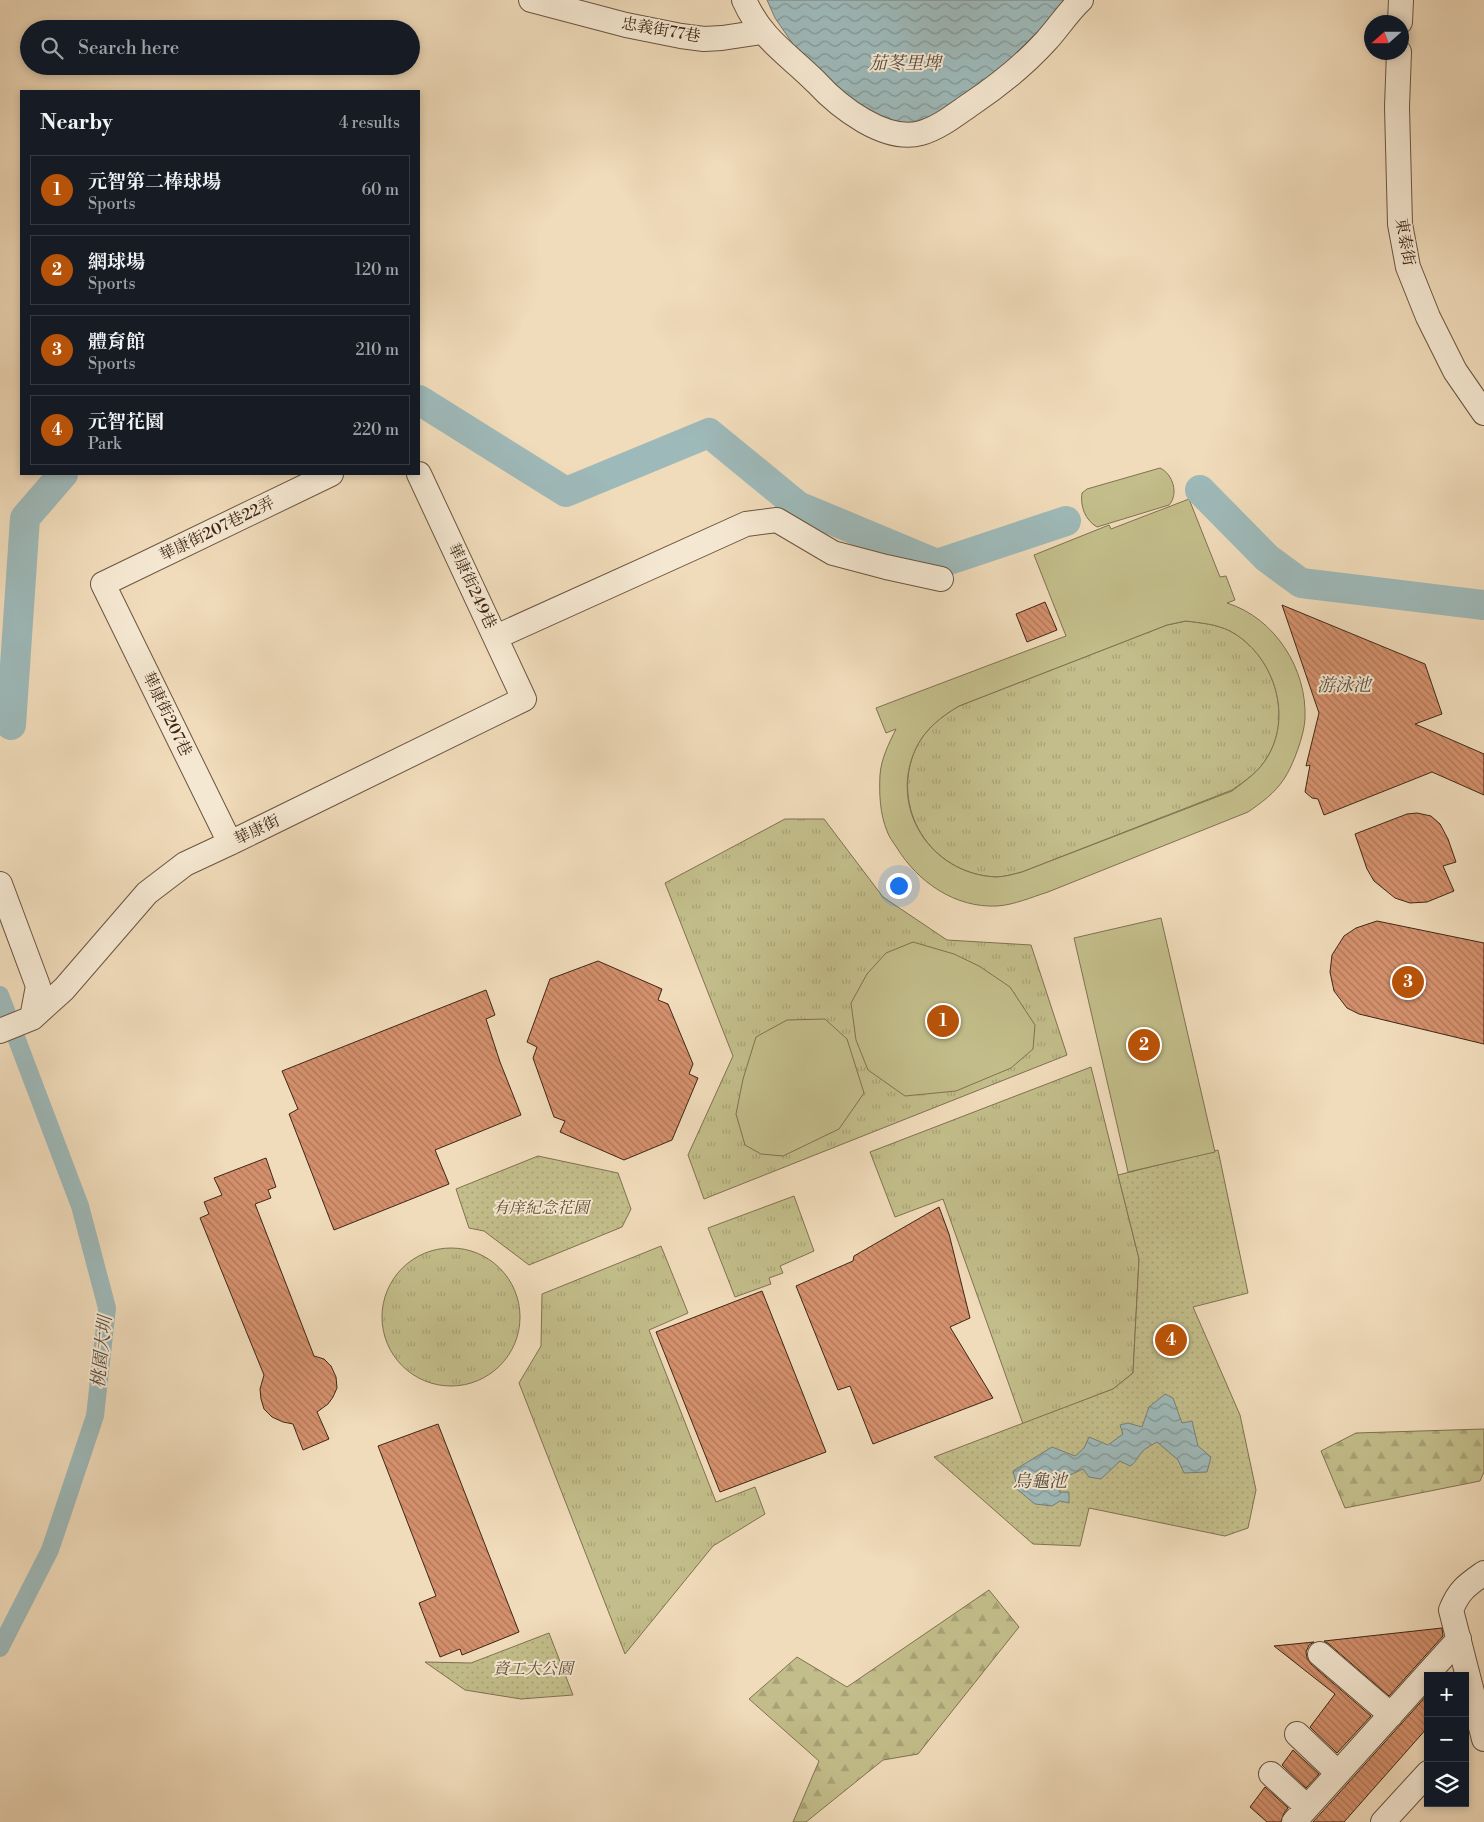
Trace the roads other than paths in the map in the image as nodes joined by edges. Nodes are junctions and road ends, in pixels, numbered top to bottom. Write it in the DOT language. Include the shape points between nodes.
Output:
graph roads {
  1 [pos="531,0"];
  2 [pos="744,0"];
  3 [pos="1081,0"];
  4 [pos="1400,0"];
  5 [pos="1400,15"];
  6 [pos="762,32"];
  7 [pos="1399,60"];
  8 [pos="1484,413"];
  9 [pos="329,475"];
  10 [pos="419,475"];
  11 [pos="941,579"];
  12 [pos="103,584"];
  13 [pos="496,637"];
  14 [pos="524,699"];
  15 [pos="230,843"];
  16 [pos="0,884"];
  17 [pos="32,1018"];
  18 [pos="0,1031"];
  19 [pos="1484,1572"];
  20 [pos="1459,1639"];
  21 [pos="1320,1654"];
  22 [pos="1391,1715"];
  23 [pos="1476,1730"];
  24 [pos="1297,1734"];
  25 [pos="1338,1773"];
  26 [pos="1271,1774"];
  27 [pos="1424,1777"];
  28 [pos="1300,1815"];
  29 [pos="1383,1822"];
  1 -- 6 [label="street, 忠義街77巷" via="681,36 704,39"];
  2 -- 6 [label="street"];
  3 -- 6 [label="street" via="1016,70 938,126 920,134 878,129 853,114 828,95"];
  4 -- 5 [label="street"];
  7 -- 8 [label="street, 東泰街" via="1400,224 1408,267 1455,371"];
  9 -- 12 [label="street, 華康街207巷22弄"];
  10 -- 13 [label="street, 華康街249巷"];
  11 -- 13 [label="street" via="833,553 776,520 746,524"];
  12 -- 15 [label="street, 華康街207巷"];
  13 -- 14 [label="street, 華康街249巷"];
  14 -- 15 [label="street, 華康街"];
  15 -- 17 [label="street, 華康街" via="185,864 147,893 64,990"];
  16 -- 17 [label="street" via="38,986"];
  17 -- 18 [label="street, 華康街"];
  19 -- 20 [label="street" via="1463,1588 1451,1610"];
  20 -- 22 [label="street"];
  20 -- 23 [label="street"];
  21 -- 22 [label="street"];
  22 -- 25 [label="street"];
  24 -- 25 [label="street"];
  25 -- 28 [label="street"];
  26 -- 28 [label="street"];
  27 -- 29 [label="street"];
}
